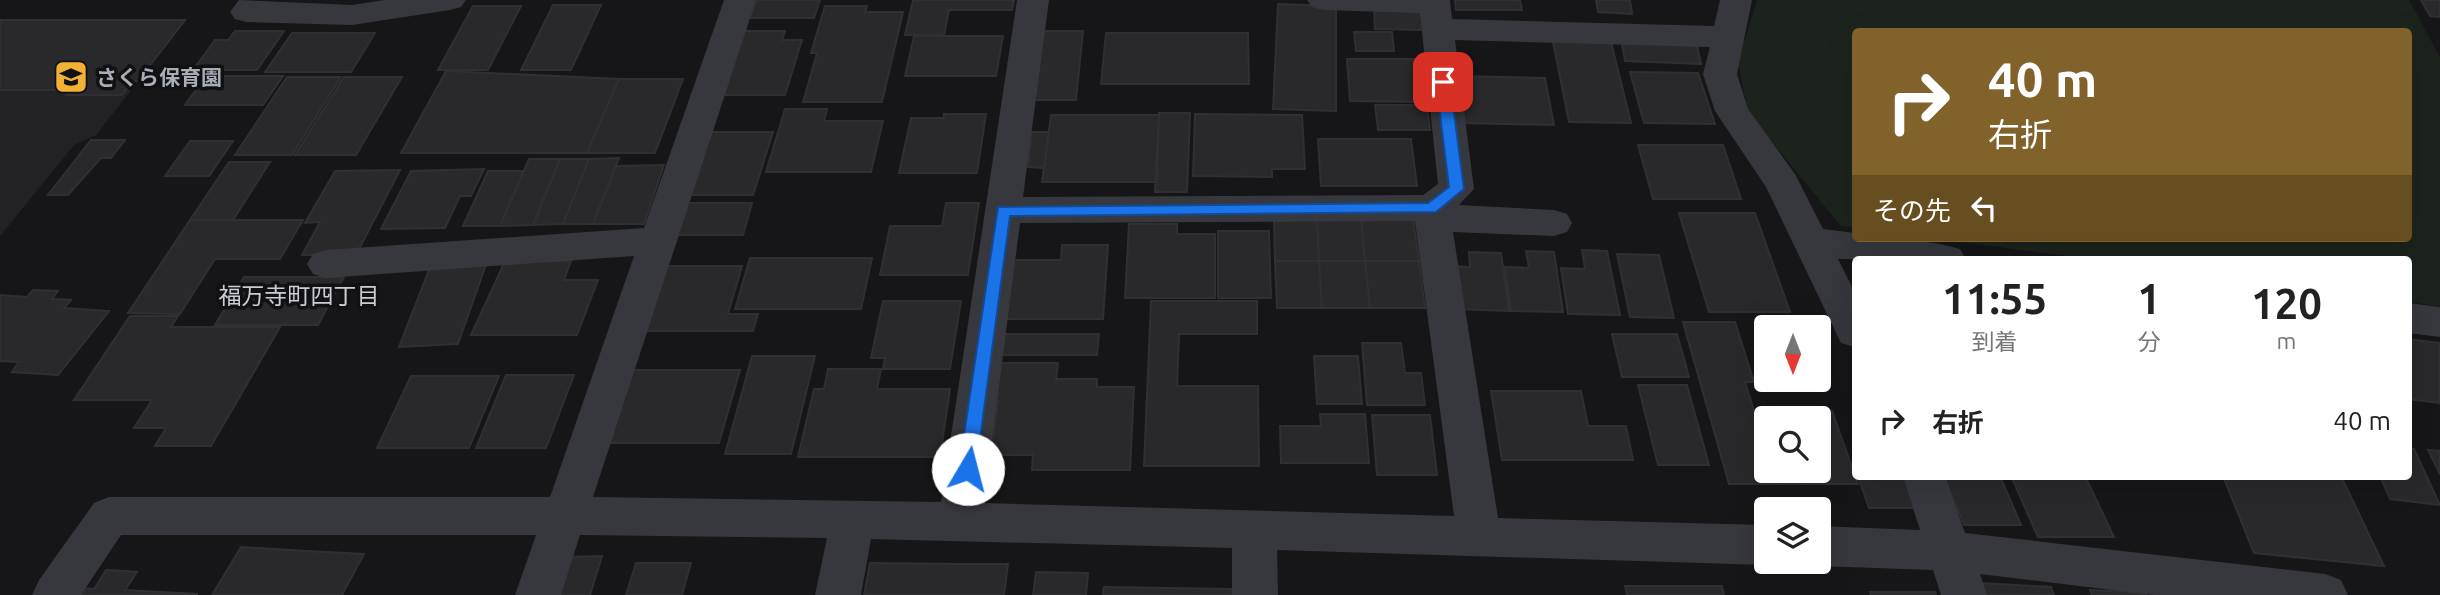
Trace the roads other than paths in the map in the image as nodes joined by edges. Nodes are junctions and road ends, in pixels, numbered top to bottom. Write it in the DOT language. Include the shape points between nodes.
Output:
graph roads {
  1 [pos="255,0"];
  2 [pos="450,0"];
  3 [pos="740,0"];
  4 [pos="1032,0"];
  5 [pos="1323,0"];
  6 [pos="1736,0"];
  7 [pos="1434,11"];
  8 [pos="1727,37"];
  9 [pos="1431,208"];
  10 [pos="1003,211"];
  11 [pos="1554,223"];
  12 [pos="659,241"];
  13 [pos="1808,241"];
  14 [pos="1924,256"];
  15 [pos="326,264"];
  16 [pos="2412,318"];
  17 [pos="2440,322"];
  18 [pos="1852,326"];
  19 [pos="1925,480"];
  20 [pos="564,516"];
  21 [pos="853,520"];
  22 [pos="960,520"];
  23 [pos="1254,529"];
  24 [pos="1479,536"];
  25 [pos="1754,545"];
  26 [pos="1831,547"];
  27 [pos="1950,551"];
  28 [pos="55,595"];
  29 [pos="538,595"];
  30 [pos="838,595"];
  31 [pos="1255,595"];
  32 [pos="1964,595"];
  33 [pos="2325,595"];
  1 -- 2 [label="street" via="246,12 352,15"];
  3 -- 12 [label="street"];
  4 -- 10 [label="street"];
  5 -- 7 [label="street"];
  6 -- 8 [label="street"];
  7 -- 8 [label="street"];
  7 -- 9 [label="street" via="1457,189"];
  8 -- 13 [label="street" via="1720,74 1732,111 1782,183"];
  9 -- 10 [label="street"];
  9 -- 11 [label="street" via="1460,221"];
  9 -- 24 [label="street"];
  10 -- 22 [label="street"];
  12 -- 15 [label="street"];
  12 -- 20 [label="street"];
  13 -- 14 [label="street"];
  13 -- 18 [label="street"];
  16 -- 17 [label="street"];
  19 -- 27 [label="street"];
  20 -- 21 [label="street"];
  20 -- 28 [label="street" via="109,516"];
  20 -- 29 [label="street"];
  21 -- 22 [label="street"];
  21 -- 30 [label="street"];
  22 -- 23 [label="street"];
  23 -- 24 [label="street"];
  23 -- 31 [label="street"];
  24 -- 25 [label="street"];
  26 -- 27 [label="street"];
  27 -- 32 [label="street"];
  27 -- 33 [label="street"];
}
